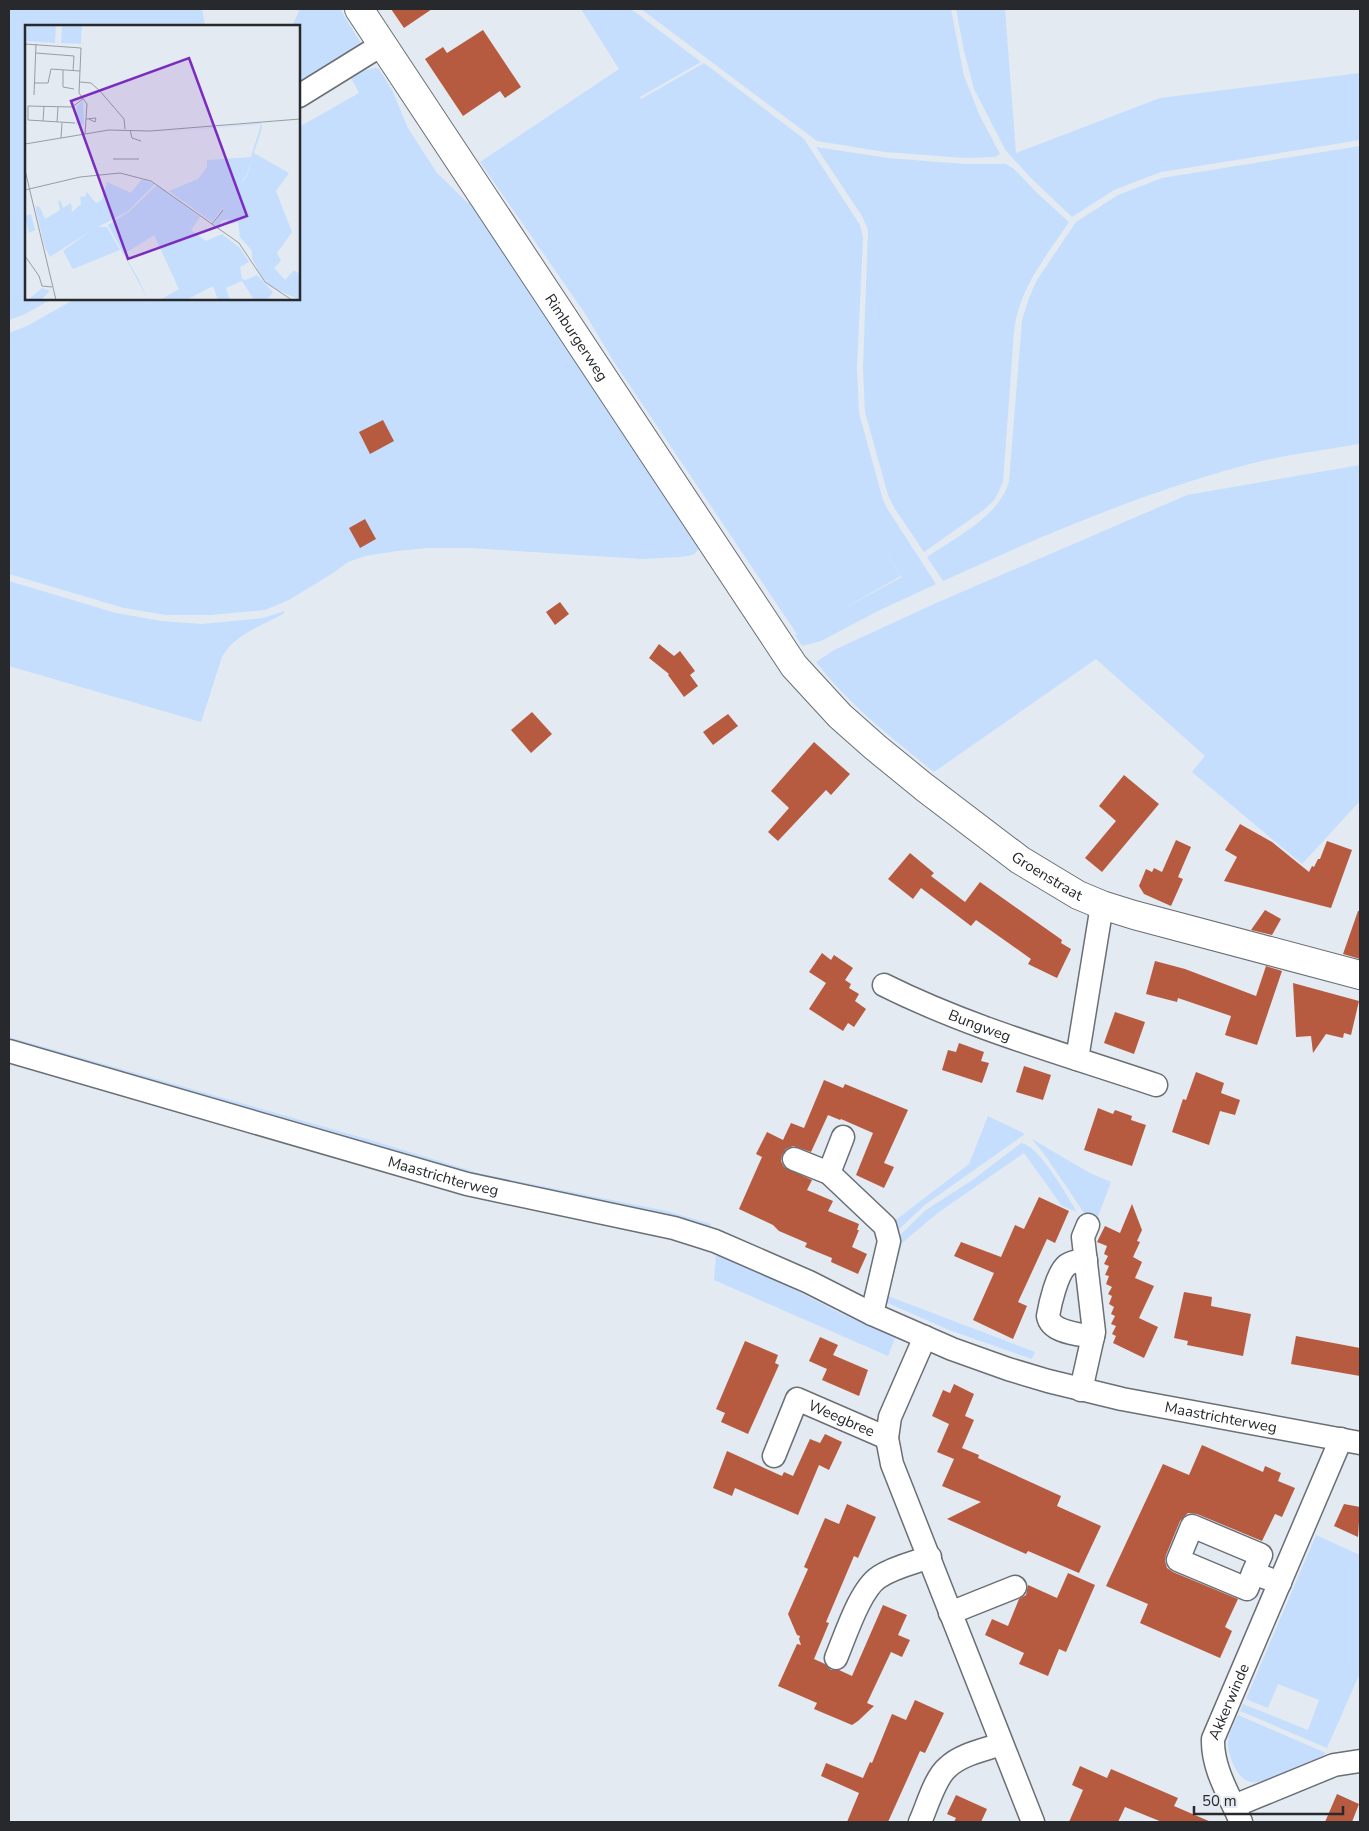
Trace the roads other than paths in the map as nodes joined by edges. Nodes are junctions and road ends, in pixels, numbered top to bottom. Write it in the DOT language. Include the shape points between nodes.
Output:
graph roads {
  1 [pos="359,9"];
  2 [pos="383,44"];
  3 [pos="300,95"];
  4 [pos="794,666"];
  5 [pos="1102,905"];
  6 [pos="1360,975"];
  7 [pos="884,985"];
  8 [pos="9,1051"];
  9 [pos="1077,1059"];
  10 [pos="1156,1085"];
  11 [pos="843,1137"];
  12 [pos="794,1159"];
  13 [pos="829,1173"];
  14 [pos="1088,1225"];
  15 [pos="1086,1260"];
  16 [pos="872,1314"];
  17 [pos="925,1337"];
  18 [pos="1093,1337"];
  19 [pos="1081,1390"];
  20 [pos="887,1438"];
  21 [pos="1351,1441"];
  22 [pos="774,1456"];
  23 [pos="930,1557"];
  24 [pos="1253,1573"];
  25 [pos="1280,1583"];
  26 [pos="1015,1587"];
  27 [pos="950,1613"];
  28 [pos="836,1658"];
  29 [pos="1001,1744"];
  30 [pos="1360,1761"];
  31 [pos="1237,1814"];
  32 [pos="920,1822"];
  33 [pos="1033,1822"];
  1 -- 2 [label="street, Rimburgerweg"];
  2 -- 3 [label="street"];
  2 -- 4 [label="street, Rimburgerweg"];
  4 -- 5 [label="street, Groenstraat" via="840,716 924,787 1020,860 1078,895"];
  5 -- 6 [label="street, Groenstraat"];
  5 -- 9 [label="street"];
  7 -- 9 [label="street, Bungweg" via="953,1016"];
  8 -- 16 [label="street, Maastrichterweg" via="467,1184 674,1228 715,1241"];
  9 -- 10 [label="street, Bungweg"];
  11 -- 13 [label="street"];
  12 -- 13 [label="street"];
  13 -- 16 [label="street" via="885,1226 888,1233 890,1241"];
  14 -- 15 [label="street" via="1083,1237"];
  15 -- 18 [label="street"];
  15 -- 18 [label="street" via="1067,1265 1060,1274 1048,1316 1056,1328"];
  16 -- 17 [label="street, Maastrichterweg"];
  17 -- 19 [label="street, Maastrichterweg" via="1008,1370"];
  17 -- 20 [label="street, Weegbree" via="890,1417"];
  18 -- 19 [label="street"];
  19 -- 21 [label="street, Maastrichterweg"];
  20 -- 22 [label="street, Weegbree" via="798,1399"];
  20 -- 23 [label="street, Weegbree" via="892,1464"];
  21 -- 25 [label="street, Akkerwinde"];
  23 -- 27 [label="street, Weegbree"];
  23 -- 28 [label="street" via="887,1572 869,1585"];
  24 -- 25 [label="street"];
  25 -- 31 [label="street, Akkerwinde" via="1213,1740 1217,1768"];
  26 -- 27 [label="street"];
  27 -- 29 [label="street, Weegbree"];
  29 -- 32 [label="street" via="947,1767"];
  29 -- 33 [label="street, Weegbree"];
  30 -- 31 [label="street" via="1334,1765"];
}
